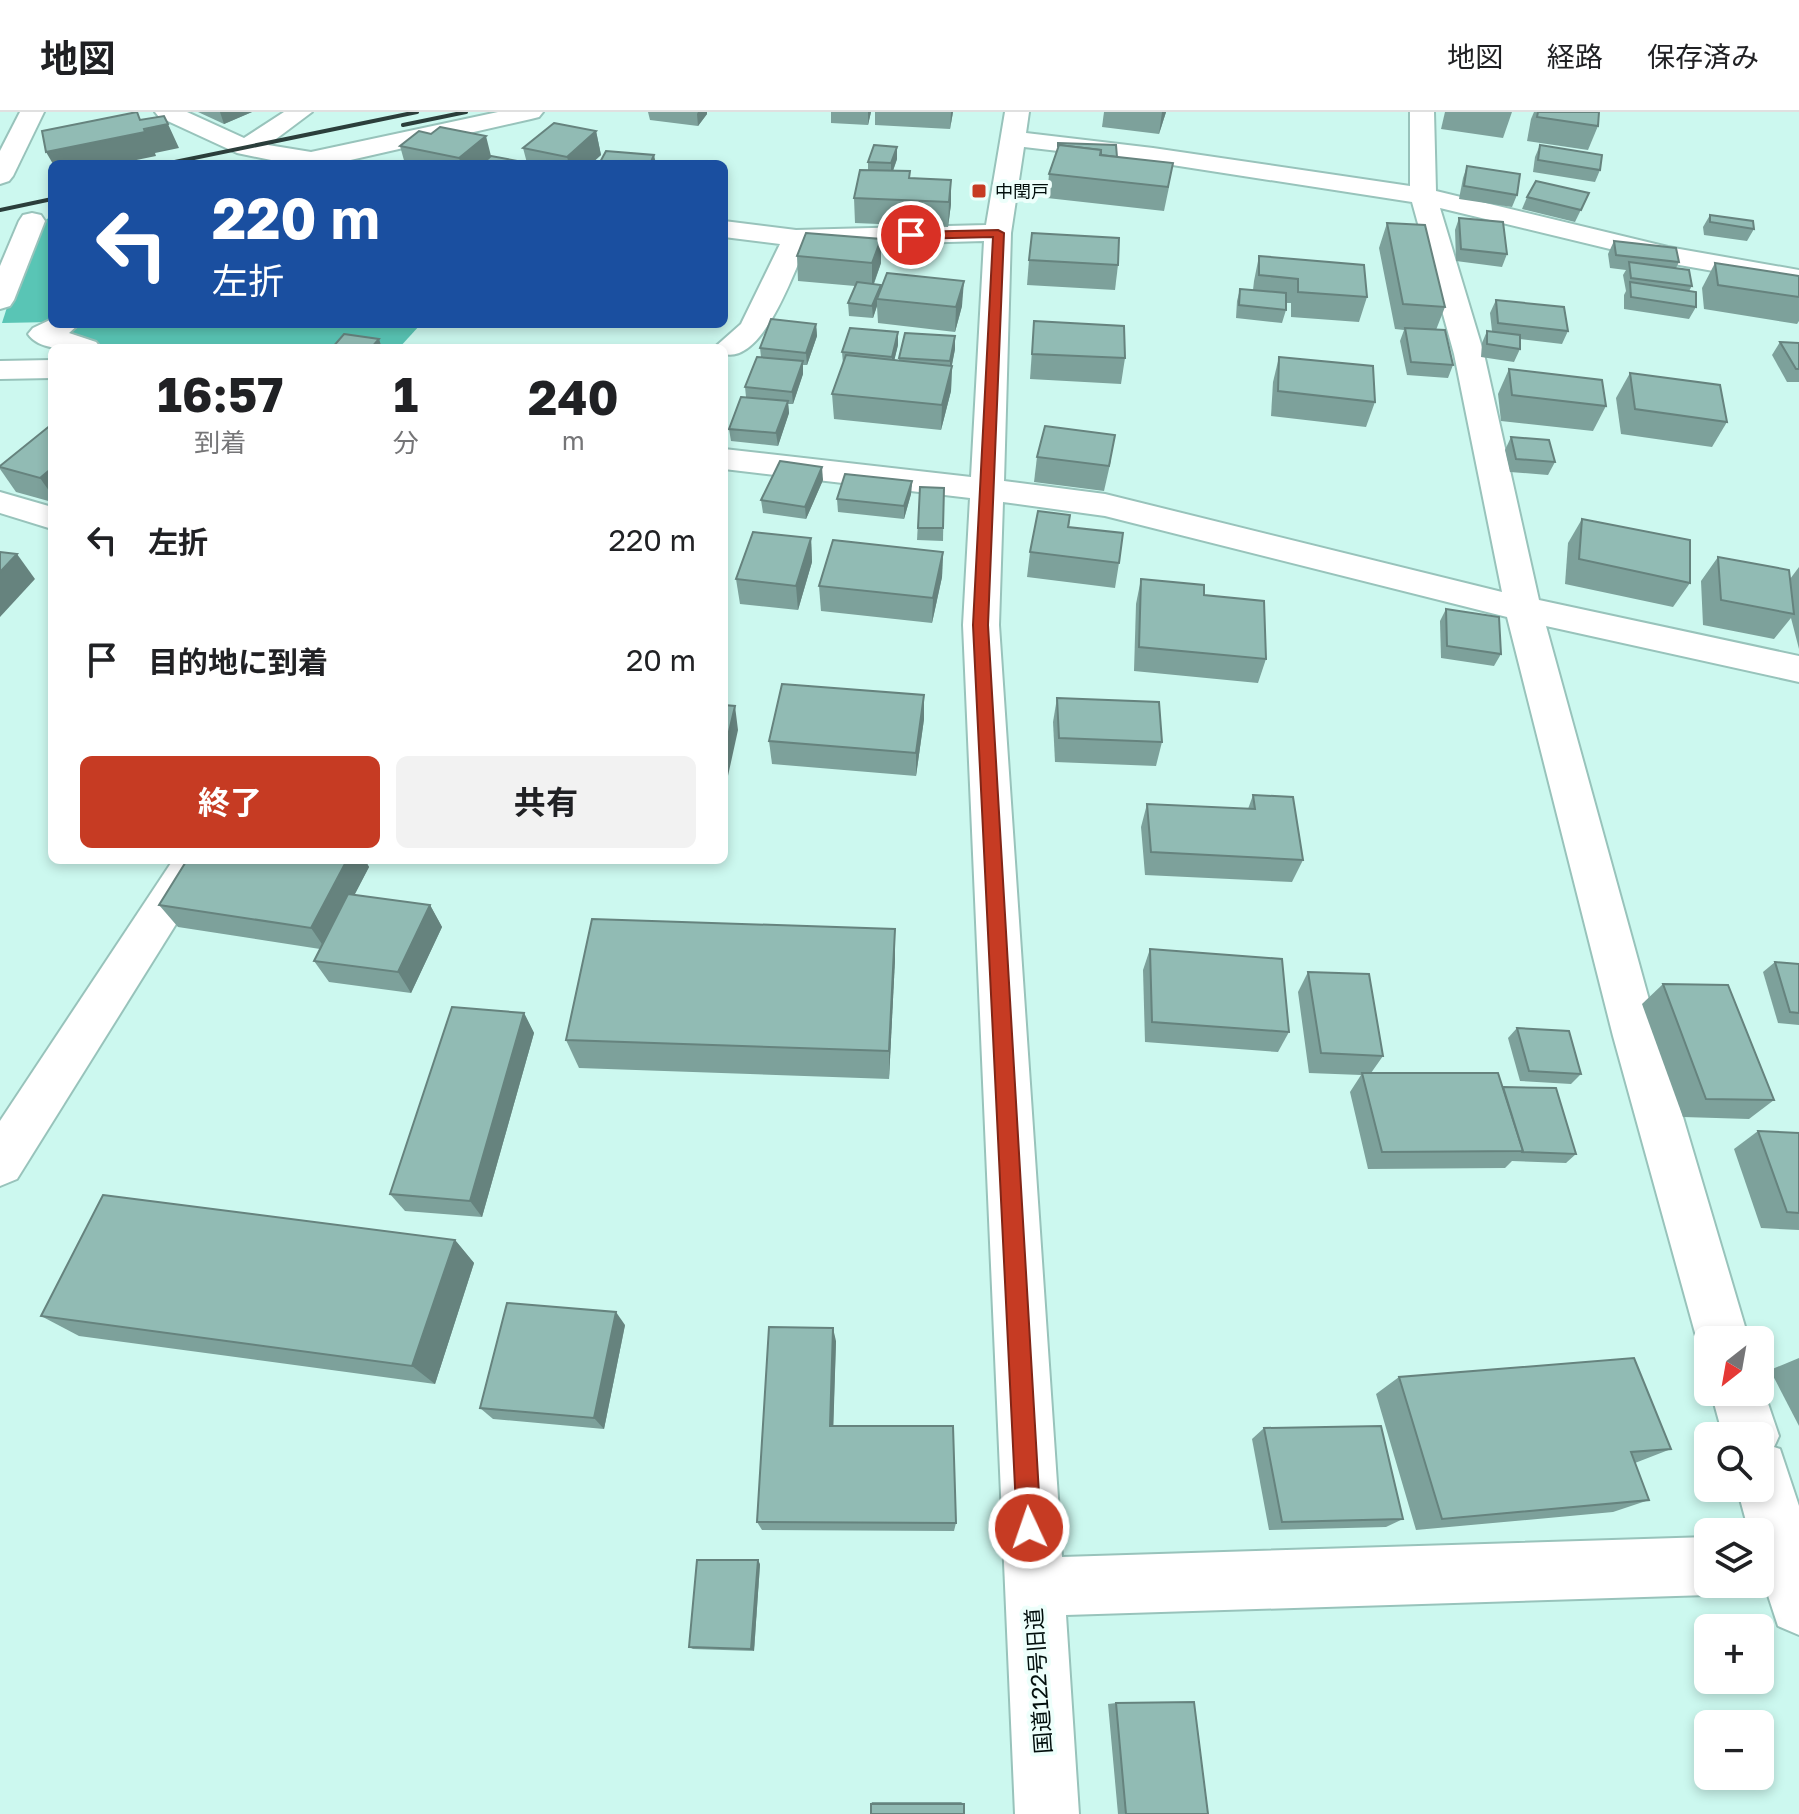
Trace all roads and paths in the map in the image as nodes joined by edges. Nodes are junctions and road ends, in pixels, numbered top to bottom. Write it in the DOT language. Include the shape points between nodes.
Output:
graph roads {
  1 [pos="32,112"];
  2 [pos="167,112"];
  3 [pos="300,112"];
  4 [pos="531,112"];
  5 [pos="1422,112"];
  6 [pos="1016,125"];
  7 [pos="246,148"];
  8 [pos="298,160"];
  9 [pos="324,160"];
  10 [pos="0,176"];
  11 [pos="1423,196"];
  12 [pos="42,218"];
  13 [pos="0,227"];
  14 [pos="728,230"];
  15 [pos="998,233"];
  16 [pos="796,238"];
  17 [pos="1799,278"];
  18 [pos="0,300"];
  19 [pos="56,328"];
  20 [pos="74,344"];
  21 [pos="730,347"];
  22 [pos="48,369"];
  23 [pos="0,370"];
  24 [pos="728,459"];
  25 [pos="987,488"];
  26 [pos="0,502"];
  27 [pos="48,517"];
  28 [pos="1523,609"];
  29 [pos="1799,669"];
  30 [pos="192,864"];
  31 [pos="0,1163"];
  32 [pos="1719,1326"];
  33 [pos="1768,1502"];
  34 [pos="1694,1566"];
  35 [pos="1786,1574"];
  36 [pos="1032,1587"];
  37 [pos="1047,1814"];
  1 -- 10 [label="main road"];
  2 -- 7 [label="main road"];
  3 -- 7 [label="main road"];
  4 -- 9 [label="main road"];
  5 -- 11 [label="main road"];
  6 -- 11 [label="main road" via="1153,155"];
  6 -- 15 [label="main road, 国道122号旧道"];
  7 -- 8 [label="main road"];
  11 -- 17 [label="main road" via="1668,255"];
  11 -- 28 [label="main road" via="1469,354"];
  12 -- 13 [label="main road"];
  12 -- 18 [label="main road"];
  14 -- 16 [label="main road"];
  15 -- 16 [label="main road"];
  15 -- 25 [label="main road, 国道122号旧道"];
  16 -- 21 [label="main road" via="753,328"];
  19 -- 20 [label="main road" via="43,334"];
  22 -- 23 [label="main road"];
  24 -- 25 [label="main road"];
  25 -- 28 [label="main road" via="1105,505"];
  25 -- 36 [label="main road, 国道122号旧道" via="981,625"];
  26 -- 27 [label="main road"];
  28 -- 29 [label="main road"];
  28 -- 32 [label="main road"];
  30 -- 31 [label="main road"];
  33 -- 35 [label="main road"];
  34 -- 36 [label="main road"];
  36 -- 37 [label="main road, 国道122号旧道"];
}
